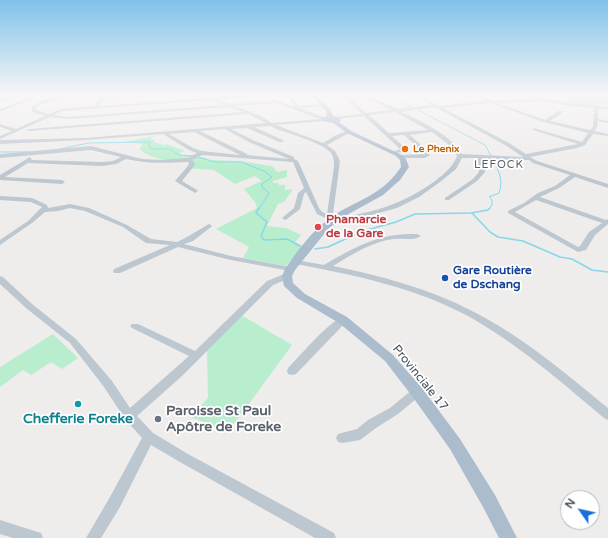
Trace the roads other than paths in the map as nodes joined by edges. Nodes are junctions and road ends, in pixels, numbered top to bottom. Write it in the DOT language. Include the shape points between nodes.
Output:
graph roads {
  1 [pos="37,120"];
  2 [pos="97,120"];
  3 [pos="167,120"];
  4 [pos="265,120"];
  5 [pos="309,120"];
  6 [pos="332,120"];
  7 [pos="372,120"];
  8 [pos="413,120"];
  9 [pos="464,120"];
  10 [pos="547,120"];
  11 [pos="597,120"];
  12 [pos="156,121"];
  13 [pos="608,122"];
  14 [pos="272,124"];
  15 [pos="0,125"];
  16 [pos="93,126"];
  17 [pos="247,126"];
  18 [pos="226,128"];
  19 [pos="15,130"];
  20 [pos="29,130"];
  21 [pos="194,130"];
  22 [pos="536,130"];
  23 [pos="0,131"];
  24 [pos="433,131"];
  25 [pos="349,132"];
  26 [pos="592,132"];
  27 [pos="157,133"];
  28 [pos="164,133"];
  29 [pos="405,133"];
  30 [pos="388,135"];
  31 [pos="608,135"];
  32 [pos="0,138"];
  33 [pos="105,138"];
  34 [pos="281,141"];
  35 [pos="0,142"];
  36 [pos="583,144"];
  37 [pos="324,145"];
  38 [pos="201,153"];
  39 [pos="36,154"];
  40 [pos="398,155"];
  41 [pos="0,156"];
  42 [pos="460,156"];
  43 [pos="125,157"];
  44 [pos="481,157"];
  45 [pos="526,157"];
  46 [pos="252,158"];
  47 [pos="189,160"];
  48 [pos="27,161"];
  49 [pos="295,161"];
  50 [pos="574,175"];
  51 [pos="0,178"];
  52 [pos="62,182"];
  53 [pos="608,186"];
  54 [pos="306,189"];
  55 [pos="195,191"];
  56 [pos="535,197"];
  57 [pos="0,198"];
  58 [pos="447,199"];
  59 [pos="43,210"];
  60 [pos="284,218"];
  61 [pos="332,219"];
  62 [pos="607,222"];
  63 [pos="209,226"];
  64 [pos="417,236"];
  65 [pos="0,243"];
  66 [pos="176,245"];
  67 [pos="325,268"];
  68 [pos="291,269"];
  69 [pos="117,271"];
  70 [pos="0,279"];
  71 [pos="343,320"];
  72 [pos="135,326"];
  73 [pos="195,355"];
  74 [pos="292,371"];
  75 [pos="417,392"];
  76 [pos="608,415"];
  77 [pos="129,416"];
  78 [pos="150,437"];
  79 [pos="342,438"];
  80 [pos="0,527"];
  81 [pos="36,538"];
  82 [pos="93,538"];
  83 [pos="329,538"];
  84 [pos="508,538"];
  1 -- 19 [label="street"];
  2 -- 16 [label="street"];
  3 -- 12 [label="street"];
  4 -- 14 [label="street"];
  5 -- 14 [label="street"];
  6 -- 25 [label="main road"];
  7 -- 30 [label="street"];
  8 -- 24 [label="street"];
  9 -- 45 [label="street"];
  10 -- 26 [label="street"];
  11 -- 13 [label="street"];
  11 -- 26 [label="street"];
  12 -- 16 [label="street"];
  12 -- 27 [label="street"];
  14 -- 17 [label="street"];
  14 -- 37 [label="street"];
  15 -- 19 [label="street"];
  16 -- 20 [label="street"];
  17 -- 18 [label="street"];
  17 -- 34 [label="street"];
  18 -- 21 [label="street"];
  18 -- 49 [label="street"];
  19 -- 20 [label="street"];
  19 -- 23 [label="street"];
  19 -- 32 [label="street"];
  20 -- 33 [label="street"];
  21 -- 28 [label="street"];
  21 -- 46 [label="street"];
  22 -- 36 [label="street"];
  24 -- 29 [label="street"];
  24 -- 42 [label="street" via="455,148"];
  25 -- 37 [label="street"];
  25 -- 40 [label="main road"];
  26 -- 31 [label="street"];
  26 -- 36 [label="street"];
  27 -- 28 [label="street"];
  27 -- 33 [label="street"];
  28 -- 38 [label="street"];
  29 -- 30 [label="street"];
  29 -- 40 [label="street" via="428,154"];
  30 -- 40 [label="street" via="403,149"];
  33 -- 35 [label="street"];
  36 -- 45 [label="street"];
  37 -- 61 [label="street" via="333,152 337,161"];
  38 -- 46 [label="street"];
  38 -- 47 [label="street"];
  39 -- 41 [label="street"];
  39 -- 43 [label="street" via="91,148"];
  39 -- 48 [label="street"];
  40 -- 61 [label="main road" via="405,163 405,167 387,189 373,200"];
  42 -- 44 [label="street"];
  42 -- 61 [label="street" via="448,173 407,202 365,214"];
  43 -- 47 [label="street" via="150,162"];
  43 -- 48 [label="street" via="114,163 102,164"];
  44 -- 45 [label="street"];
  44 -- 58 [label="street" via="482,172 476,180"];
  45 -- 50 [label="street" via="545,167"];
  46 -- 49 [label="street"];
  47 -- 55 [label="street" via="191,166 178,182"];
  48 -- 51 [label="street"];
  49 -- 54 [label="street"];
  50 -- 53 [label="street"];
  50 -- 56 [label="street" via="557,187"];
  51 -- 52 [label="street"];
  54 -- 60 [label="street" via="301,193 297,209"];
  54 -- 61 [label="street" via="319,213"];
  56 -- 62 [label="street"];
  56 -- 62 [label="street" via="510,212 576,249 583,248 592,234"];
  57 -- 59 [label="street" via="37,201 45,206"];
  59 -- 65 [label="street"];
  59 -- 66 [label="street" via="70,206 92,210 149,241"];
  61 -- 68 [label="main road"];
  63 -- 66 [label="street"];
  64 -- 67 [label="street" via="392,237 376,242"];
  66 -- 68 [label="street"];
  66 -- 69 [label="street"];
  67 -- 68 [label="street"];
  67 -- 76 [label="street" via="398,285 428,294 454,306 498,330 533,354"];
  68 -- 71 [label="main road, Provinciale 17" via="288,284 293,290"];
  68 -- 73 [label="street" via="270,283"];
  70 -- 77 [label="street" via="73,341 108,384"];
  71 -- 74 [label="street"];
  71 -- 75 [label="main road, Provinciale 17" via="390,358"];
  72 -- 73 [label="street"];
  73 -- 77 [label="street"];
  75 -- 79 [label="street" via="361,433"];
  75 -- 84 [label="main road, Provinciale 17" via="473,472"];
  77 -- 78 [label="street"];
  78 -- 82 [label="street"];
  78 -- 83 [label="street"];
  80 -- 81 [label="street"];
}
